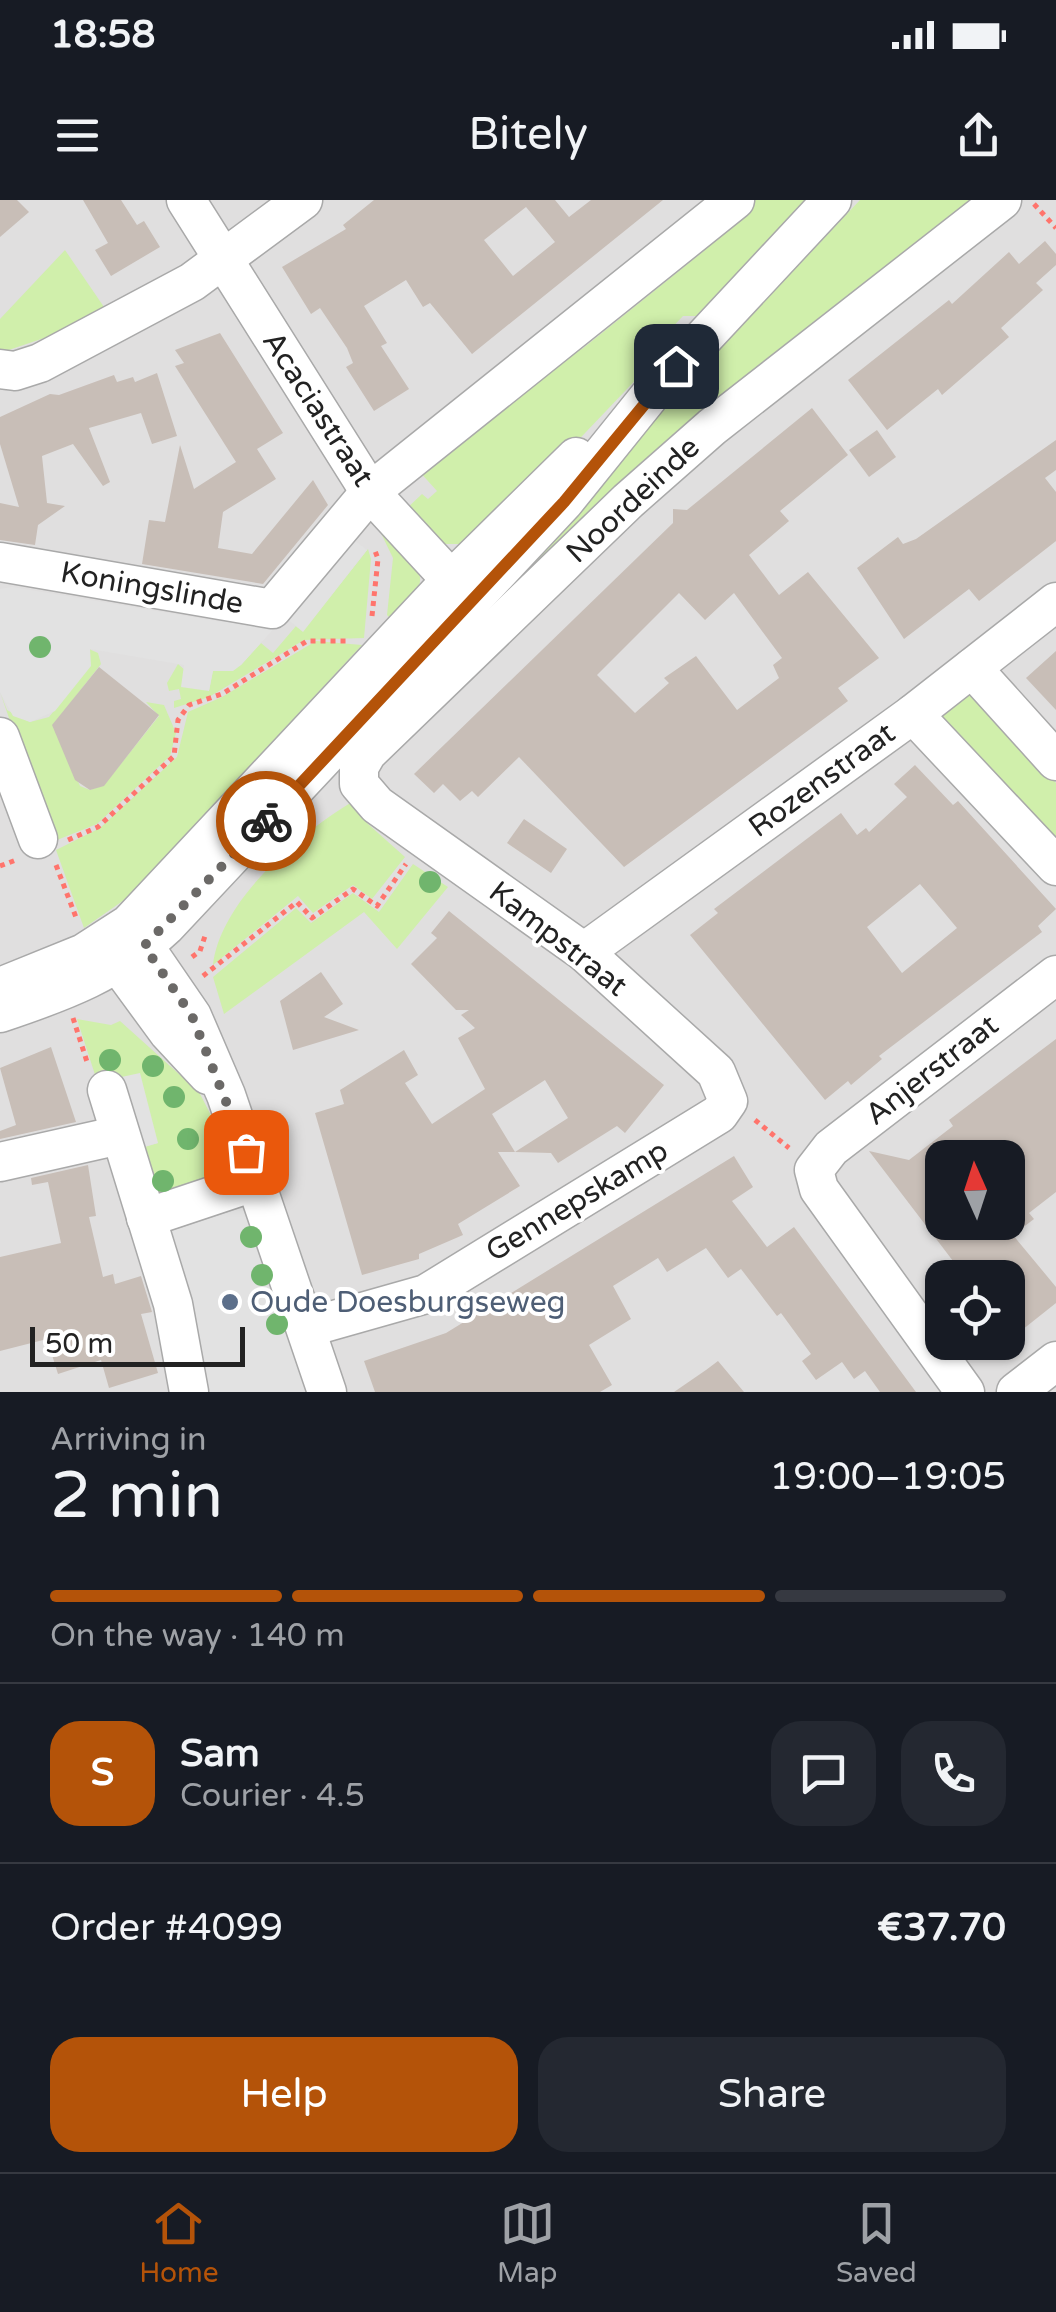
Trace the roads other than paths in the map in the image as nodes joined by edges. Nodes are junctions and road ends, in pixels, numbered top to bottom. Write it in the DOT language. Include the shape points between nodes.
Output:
graph roads {
  1 [pos="186,200"];
  2 [pos="303,200"];
  3 [pos="735,200"];
  4 [pos="832,200"];
  5 [pos="1002,200"];
  6 [pos="221,260"];
  7 [pos="0,369"];
  8 [pos="358,504"];
  9 [pos="0,562"];
  10 [pos="462,591"];
  11 [pos="1056,602"];
  12 [pos="972,668"];
  13 [pos="913,714"];
  14 [pos="0,737"];
  15 [pos="1056,760"];
  16 [pos="368,797"];
  17 [pos="44,843"];
  18 [pos="1056,866"];
  19 [pos="115,942"];
  20 [pos="584,952"];
  21 [pos="1056,975"];
  22 [pos="0,986"];
  23 [pos="0,1013"];
  24 [pos="107,1090"];
  25 [pos="728,1101"];
  26 [pos="120,1135"];
  27 [pos="0,1162"];
  28 [pos="256,1180"];
  29 [pos="146,1218"];
  30 [pos="306,1328"];
  31 [pos="1056,1361"];
  32 [pos="189,1392"];
  33 [pos="327,1392"];
  34 [pos="964,1392"];
  35 [pos="1016,1392"];
  1 -- 6 [label="street, Acaciastraat"];
  2 -- 6 [label="street"];
  3 -- 8 [label="street"];
  4 -- 10 [label="street" via="650,394 536,494"];
  5 -- 16 [label="street, Noordeinde" via="628,501 367,753 359,784"];
  6 -- 7 [label="street" via="40,364"];
  6 -- 8 [label="street, Acaciastraat"];
  8 -- 9 [label="street, Koningslinde" via="272,609"];
  8 -- 10 [label="street, Acaciastraat"];
  10 -- 19 [label="street"];
  11 -- 12 [label="street, Rozenstraat"];
  12 -- 13 [label="street, Rozenstraat"];
  12 -- 15 [label="street"];
  13 -- 18 [label="street"];
  13 -- 20 [label="street, Rozenstraat"];
  14 -- 17 [label="street"];
  16 -- 20 [label="street, Kampstraat"];
  19 -- 22 [label="street"];
  19 -- 23 [label="street" via="81,985"];
  19 -- 28 [label="street" via="168,1032 226,1096"];
  20 -- 25 [label="street, Kampstraat" via="716,1072"];
  21 -- 34 [label="street, Anjerstraat" via="831,1148 814,1170 818,1189"];
  24 -- 26 [label="street"];
  25 -- 30 [label="street, Gennepskamp" via="719,1114 426,1294"];
  26 -- 27 [label="street"];
  26 -- 29 [label="street"];
  28 -- 29 [label="street"];
  28 -- 30 [label="street"];
  29 -- 32 [label="street"];
  30 -- 33 [label="street"];
  31 -- 35 [label="street"];
}
